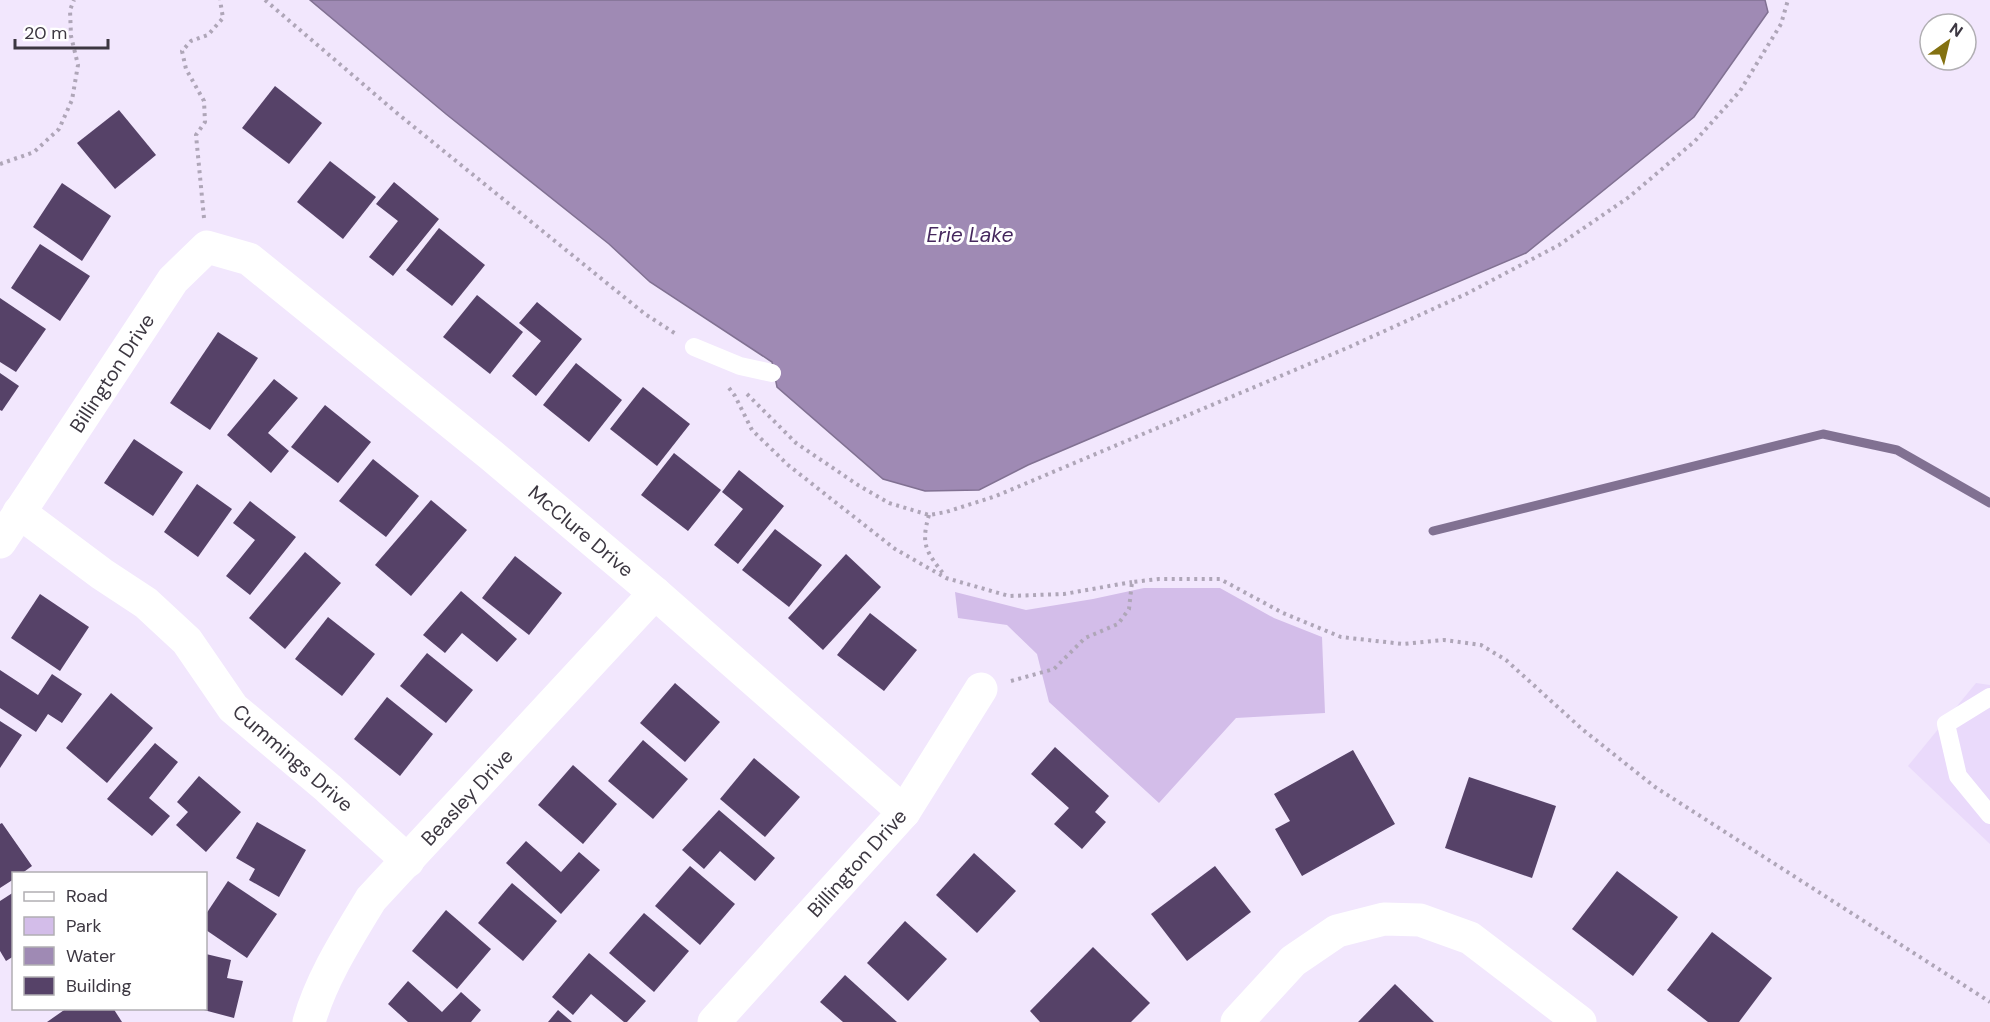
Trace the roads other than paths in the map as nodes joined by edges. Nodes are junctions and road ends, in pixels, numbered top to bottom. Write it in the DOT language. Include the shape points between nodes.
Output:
graph roads {
  1 [pos="249,259"];
  2 [pos="694,347"];
  3 [pos="772,373"];
  4 [pos="20,512"];
  5 [pos="0,542"];
  6 [pos="655,593"];
  7 [pos="981,689"];
  8 [pos="1990,697"];
  9 [pos="904,812"];
  10 [pos="1990,815"];
  11 [pos="408,861"];
  12 [pos="309,1022"];
  13 [pos="714,1022"];
  14 [pos="1237,1022"];
  15 [pos="1580,1022"];
  1 -- 4 [label="street, Billington Drive" via="207,247 173,280"];
  1 -- 6 [label="street, McClure Drive"];
  2 -- 3 [label="lane" via="740,366"];
  4 -- 5 [label="street, Billington Drive"];
  4 -- 11 [label="street, Cummings Drive" via="146,603 187,641 233,708"];
  6 -- 9 [label="street, McClure Drive"];
  6 -- 11 [label="street, Beasley Drive"];
  7 -- 9 [label="street, Billington Drive"];
  8 -- 10 [label="lane" via="1946,724 1958,776"];
  9 -- 13 [label="street, Billington Drive"];
  11 -- 12 [label="street, Beasley Drive" via="371,899 335,957"];
  14 -- 15 [label="street" via="1293,961 1337,931 1372,921 1420,920 1470,938"];
}
